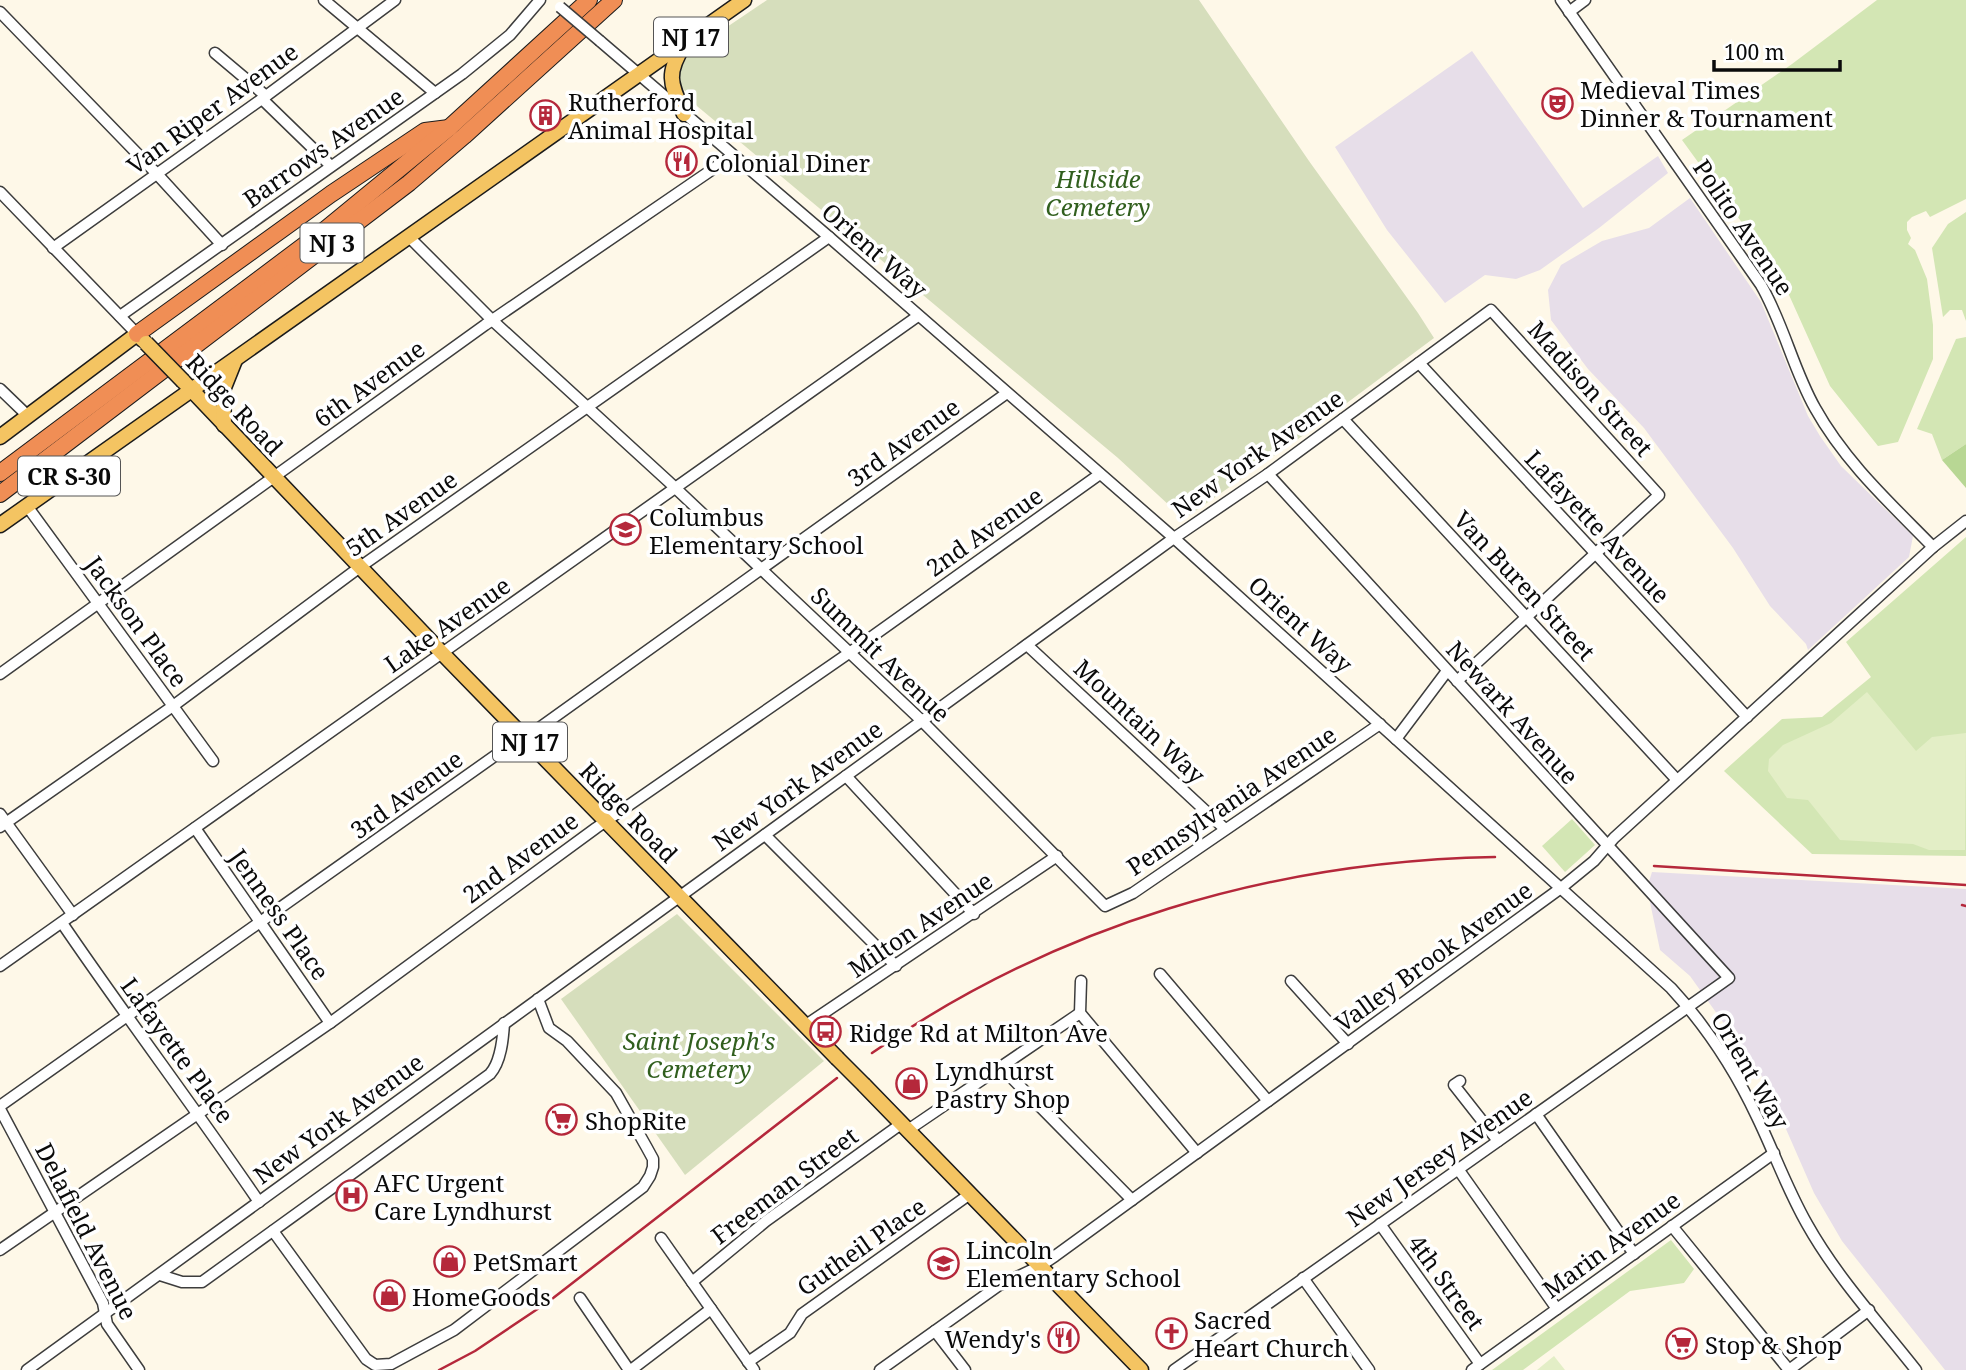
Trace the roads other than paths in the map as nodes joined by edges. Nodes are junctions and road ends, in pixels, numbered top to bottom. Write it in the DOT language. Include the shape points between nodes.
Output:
graph roads {
  1 [pos="324,0"];
  2 [pos="395,0"];
  3 [pos="540,0"];
  4 [pos="589,0"];
  5 [pos="614,0"];
  6 [pos="744,0"];
  7 [pos="1561,0"];
  8 [pos="1586,0"];
  9 [pos="556,4"];
  10 [pos="0,12"];
  11 [pos="1569,12"];
  12 [pos="357,28"];
  13 [pos="687,40"];
  14 [pos="215,53"];
  15 [pos="638,75"];
  16 [pos="435,93"];
  17 [pos="264,97"];
  18 [pos="684,114"];
  19 [pos="449,128"];
  20 [pos="732,156"];
  21 [pos="331,166"];
  22 [pos="157,174"];
  23 [pos="0,192"];
  24 [pos="409,237"];
  25 [pos="829,237"];
  26 [pos="222,245"];
  27 [pos="53,248"];
  28 [pos="1491,310"];
  29 [pos="120,316"];
  30 [pos="918,316"];
  31 [pos="492,320"];
  32 [pos="141,338"];
  33 [pos="236,358"];
  34 [pos="1419,363"];
  35 [pos="187,385"];
  36 [pos="0,389"];
  37 [pos="1007,393"];
  38 [pos="586,408"];
  39 [pos="29,416"];
  40 [pos="1343,419"];
  41 [pos="224,425"];
  42 [pos="0,438"];
  43 [pos="0,473"];
  44 [pos="1100,474"];
  45 [pos="1268,474"];
  46 [pos="272,477"];
  47 [pos="675,488"];
  48 [pos="0,494"];
  49 [pos="27,506"];
  50 [pos="1966,521"];
  51 [pos="0,525"];
  52 [pos="1174,538"];
  53 [pos="1933,547"];
  54 [pos="1596,555"];
  55 [pos="360,567"];
  56 [pos="761,569"];
  57 [pos="99,605"];
  58 [pos="1526,618"];
  59 [pos="1027,645"];
  60 [pos="442,653"];
  61 [pos="849,653"];
  62 [pos="1447,671"];
  63 [pos="0,674"];
  64 [pos="1457,681"];
  65 [pos="173,705"];
  66 [pos="1747,717"];
  67 [pos="922,721"];
  68 [pos="1380,724"];
  69 [pos="524,737"];
  70 [pos="1396,738"];
  71 [pos="214,761"];
  72 [pos="846,776"];
  73 [pos="1677,780"];
  74 [pos="607,820"];
  75 [pos="2,821"];
  76 [pos="195,828"];
  77 [pos="1225,829"];
  78 [pos="765,835"];
  79 [pos="1607,847"];
  80 [pos="1057,856"];
  81 [pos="1561,888"];
  82 [pos="680,896"];
  83 [pos="1105,906"];
  84 [pos="974,914"];
  85 [pos="73,915"];
  86 [pos="62,923"];
  87 [pos="261,924"];
  88 [pos="896,966"];
  89 [pos="0,967"];
  90 [pos="1160,974"];
  91 [pos="1728,978"];
  92 [pos="1081,981"];
  93 [pos="1291,981"];
  94 [pos="538,999"];
  95 [pos="1688,1007"];
  96 [pos="1080,1013"];
  97 [pos="127,1017"];
  98 [pos="330,1023"];
  99 [pos="504,1023"];
  100 [pos="806,1026"];
  101 [pos="1348,1044"];
  102 [pos="1001,1067"];
  103 [pos="1460,1081"];
  104 [pos="1268,1101"];
  105 [pos="0,1108"];
  106 [pos="1536,1114"];
  107 [pos="200,1115"];
  108 [pos="905,1127"];
  109 [pos="1498,1141"];
  110 [pos="1198,1153"];
  111 [pos="1774,1153"];
  112 [pos="1458,1170"];
  113 [pos="970,1194"];
  114 [pos="1132,1200"];
  115 [pos="259,1202"];
  116 [pos="54,1212"];
  117 [pos="1380,1224"];
  118 [pos="1672,1226"];
  119 [pos="272,1231"];
  120 [pos="661,1238"];
  121 [pos="0,1250"];
  122 [pos="1634,1254"];
  123 [pos="1040,1266"];
  124 [pos="160,1275"];
  125 [pos="1303,1278"];
  126 [pos="692,1282"];
  127 [pos="580,1298"];
  128 [pos="711,1309"];
  129 [pos="1557,1309"];
  130 [pos="1868,1310"];
  131 [pos="106,1313"];
  132 [pos="935,1331"];
  133 [pos="751,1366"];
  134 [pos="1476,1367"];
  135 [pos="27,1370"];
  136 [pos="139,1370"];
  137 [pos="630,1370"];
  138 [pos="880,1370"];
  139 [pos="965,1370"];
  140 [pos="1141,1370"];
  141 [pos="1174,1370"];
  142 [pos="1369,1370"];
  143 [pos="1789,1370"];
  144 [pos="1916,1370"];
  1 -- 12 [label="street"];
  2 -- 12 [label="street, Van Riper Avenue"];
  3 -- 16 [label="street, Barrows Avenue" via="488,55"];
  4 -- 19 [label="highway, NJ 3"];
  5 -- 48 [label="highway, NJ 3" via="409,183"];
  6 -- 13 [label="main road, NJ 17"];
  7 -- 11 [label="street, Polito Avenue"];
  8 -- 11 [label="street"];
  9 -- 15 [label="street, Orient Way, bridge"];
  10 -- 22 [label="street"];
  11 -- 53 [label="street, Polito Avenue" via="1762,285 1828,430 1862,475"];
  12 -- 16 [label="street"];
  12 -- 17 [label="street, Van Riper Avenue"];
  13 -- 15 [label="main road, NJ 17"];
  13 -- 18 [label="main road" via="670,77"];
  14 -- 17 [label="street"];
  15 -- 18 [label="street, Orient Way"];
  15 -- 24 [label="main road, NJ 17"];
  16 -- 21 [label="street, Barrows Avenue"];
  17 -- 21 [label="street"];
  17 -- 22 [label="street, Van Riper Avenue"];
  18 -- 20 [label="street, Orient Way"];
  19 -- 32 [label="highway" via="425,131 331,194"];
  19 -- 43 [label="highway, NJ 3" via="326,229"];
  20 -- 25 [label="street, Orient Way"];
  20 -- 31 [label="street, 6th Avenue"];
  21 -- 26 [label="street, Barrows Avenue"];
  22 -- 26 [label="street"];
  22 -- 27 [label="street, Van Riper Avenue"];
  23 -- 27 [label="street, Ridge Road"];
  24 -- 31 [label="street, Summit Avenue"];
  24 -- 33 [label="main road, NJ 17"];
  25 -- 30 [label="street, Orient Way"];
  25 -- 38 [label="street, 5th Avenue"];
  26 -- 29 [label="street, Barrows Avenue"];
  27 -- 29 [label="street, Ridge Road"];
  28 -- 34 [label="street, New York Avenue"];
  28 -- 54 [label="street, Madison Street" via="1659,495"];
  29 -- 32 [label="street, Ridge Road"];
  30 -- 37 [label="street, Orient Way"];
  30 -- 47 [label="street, Lake Avenue"];
  31 -- 38 [label="street, Summit Avenue"];
  31 -- 46 [label="street, 6th Avenue"];
  32 -- 35 [label="main road, Ridge Road, bridge"];
  32 -- 39 [label="main road"];
  33 -- 35 [label="main road, NJ 17"];
  33 -- 41 [label="main road" via="223,390"];
  34 -- 40 [label="street, New York Avenue"];
  34 -- 54 [label="street, Lafayette Avenue"];
  35 -- 41 [label="main road, Ridge Road / NJ 17"];
  35 -- 49 [label="main road, CR S-30"];
  36 -- 39 [label="street"];
  37 -- 44 [label="street, Orient Way"];
  37 -- 56 [label="street, 3rd Avenue"];
  38 -- 47 [label="street, Summit Avenue"];
  38 -- 55 [label="street, 5th Avenue"];
  39 -- 42 [label="main road"];
  40 -- 45 [label="street, New York Avenue"];
  40 -- 58 [label="street, Van Buren Street"];
  41 -- 46 [label="main road, Ridge Road / NJ 17"];
  44 -- 52 [label="street, Orient Way"];
  44 -- 61 [label="street, 2nd Avenue"];
  45 -- 52 [label="street, New York Avenue"];
  45 -- 62 [label="street, Newark Avenue"];
  46 -- 55 [label="main road, Ridge Road / NJ 17"];
  46 -- 57 [label="street, 6th Avenue"];
  47 -- 56 [label="street, Summit Avenue"];
  47 -- 60 [label="street, Lake Avenue"];
  49 -- 51 [label="main road, CR S-30"];
  49 -- 57 [label="street, Jackson Place"];
  50 -- 53 [label="street, Valley Brook Avenue"];
  52 -- 59 [label="street, New York Avenue"];
  52 -- 68 [label="street, Orient Way"];
  53 -- 66 [label="street, Valley Brook Avenue"];
  54 -- 58 [label="street"];
  54 -- 66 [label="street, Lafayette Avenue"];
  55 -- 60 [label="main road, Ridge Road / NJ 17"];
  55 -- 65 [label="street, 5th Avenue"];
  56 -- 61 [label="street, Summit Avenue"];
  56 -- 69 [label="street, 3rd Avenue"];
  57 -- 63 [label="street, 6th Avenue"];
  57 -- 65 [label="street, Jackson Place"];
  58 -- 64 [label="street"];
  58 -- 73 [label="street, Van Buren Street"];
  59 -- 67 [label="street, New York Avenue"];
  59 -- 77 [label="street, Mountain Way"];
  60 -- 69 [label="main road, Ridge Road / NJ 17"];
  60 -- 76 [label="street, Lake Avenue"];
  61 -- 67 [label="street, Summit Avenue"];
  61 -- 74 [label="street, 2nd Avenue"];
  62 -- 64 [label="street, Newark Avenue"];
  62 -- 70 [label="street"];
  64 -- 79 [label="street, Newark Avenue"];
  65 -- 71 [label="street, Jackson Place"];
  65 -- 75 [label="street, 5th Avenue"];
  66 -- 73 [label="street, Valley Brook Avenue"];
  67 -- 72 [label="street, New York Avenue"];
  67 -- 80 [label="street, Summit Avenue"];
  68 -- 70 [label="street, Orient Way"];
  68 -- 77 [label="street, Pennsylvania Avenue"];
  69 -- 74 [label="main road, Ridge Road / NJ 17"];
  69 -- 87 [label="street, 3rd Avenue"];
  70 -- 81 [label="street, Orient Way"];
  72 -- 78 [label="street, New York Avenue"];
  72 -- 84 [label="street"];
  73 -- 79 [label="street, Valley Brook Avenue"];
  74 -- 82 [label="main road, Ridge Road / NJ 17"];
  74 -- 98 [label="street, 2nd Avenue"];
  75 -- 85 [label="street"];
  76 -- 85 [label="street, Lake Avenue"];
  76 -- 87 [label="street, Jenness Place"];
  77 -- 83 [label="street, Pennsylvania Avenue" via="1133,893"];
  78 -- 82 [label="street, New York Avenue"];
  78 -- 88 [label="street"];
  79 -- 81 [label="street, Valley Brook Avenue"];
  79 -- 91 [label="street, Newark Avenue"];
  80 -- 83 [label="street, Summit Avenue"];
  80 -- 84 [label="street, Milton Avenue"];
  81 -- 95 [label="street, Orient Way"];
  81 -- 101 [label="street, Valley Brook Avenue"];
  82 -- 94 [label="street, New York Avenue"];
  82 -- 100 [label="main road, Ridge Road / NJ 17"];
  84 -- 88 [label="street, Milton Avenue"];
  85 -- 86 [label="street, Lake Avenue"];
  86 -- 89 [label="street, Lake Avenue"];
  86 -- 97 [label="street, Lafayette Place"];
  87 -- 97 [label="street, 3rd Avenue"];
  87 -- 98 [label="street, Jenness Place"];
  88 -- 100 [label="street, Milton Avenue"];
  90 -- 104 [label="street"];
  91 -- 95 [label="street, New Jersey Avenue"];
  92 -- 96 [label="street"];
  93 -- 101 [label="street"];
  94 -- 99 [label="street, New York Avenue"];
  94 -- 119 [label="street" via="549,1028 616,1093 648,1148 653,1167 643,1187 454,1330 382,1366 366,1359"];
  95 -- 106 [label="street, New Jersey Avenue"];
  95 -- 111 [label="street, Orient Way" via="1717,1045"];
  96 -- 102 [label="street, Freeman Street"];
  96 -- 110 [label="street"];
  97 -- 105 [label="street, 3rd Avenue"];
  97 -- 107 [label="street, Lafayette Place"];
  98 -- 107 [label="street, 2nd Avenue"];
  99 -- 115 [label="street, New York Avenue"];
  99 -- 119 [label="street" via="490,1074"];
  100 -- 108 [label="main road, Ridge Road / NJ 17, bridge"];
  101 -- 104 [label="street, Valley Brook Avenue"];
  102 -- 108 [label="street, Freeman Street"];
  102 -- 114 [label="street"];
  103 -- 109 [label="street" via="1454,1085"];
  104 -- 110 [label="street, Valley Brook Avenue"];
  105 -- 116 [label="street, Delafield Avenue"];
  106 -- 109 [label="street, New Jersey Avenue"];
  106 -- 122 [label="street"];
  107 -- 115 [label="street, Lafayette Place"];
  107 -- 116 [label="street, 2nd Avenue"];
  108 -- 113 [label="main road, Ridge Road / NJ 17"];
  108 -- 126 [label="street, Freeman Street" via="766,1221"];
  109 -- 112 [label="street, New Jersey Avenue"];
  110 -- 114 [label="street, Valley Brook Avenue"];
  111 -- 118 [label="street, Marin Avenue"];
  111 -- 130 [label="street, Orient Way" via="1808,1226"];
  112 -- 117 [label="street, New Jersey Avenue"];
  112 -- 129 [label="street"];
  113 -- 123 [label="main road, Ridge Road / NJ 17"];
  113 -- 133 [label="street, Gutheil Place" via="802,1314 790,1333"];
  114 -- 123 [label="street, Valley Brook Avenue"];
  115 -- 124 [label="street, New York Avenue"];
  116 -- 121 [label="street, 2nd Avenue"];
  116 -- 131 [label="street, Delafield Avenue"];
  117 -- 125 [label="street, New Jersey Avenue"];
  117 -- 134 [label="street, 4th Street"];
  118 -- 122 [label="street, Marin Avenue"];
  118 -- 143 [label="street"];
  119 -- 124 [label="street" via="202,1282"];
  120 -- 126 [label="street"];
  122 -- 129 [label="street, Marin Avenue"];
  123 -- 132 [label="street, Valley Brook Avenue" via="998,1286"];
  123 -- 140 [label="main road, Ridge Road / NJ 17"];
  124 -- 131 [label="street, New York Avenue"];
  125 -- 141 [label="street, New Jersey Avenue"];
  125 -- 142 [label="street"];
  126 -- 128 [label="street"];
  127 -- 137 [label="street"];
  128 -- 133 [label="street"];
  128 -- 137 [label="street"];
  129 -- 134 [label="street, Marin Avenue"];
  130 -- 143 [label="street"];
  130 -- 144 [label="street, Orient Way"];
  131 -- 135 [label="street, New York Avenue"];
  131 -- 136 [label="street, Delafield Avenue" via="107,1324"];
  132 -- 138 [label="street, Valley Brook Avenue"];
  132 -- 139 [label="street"];
}
